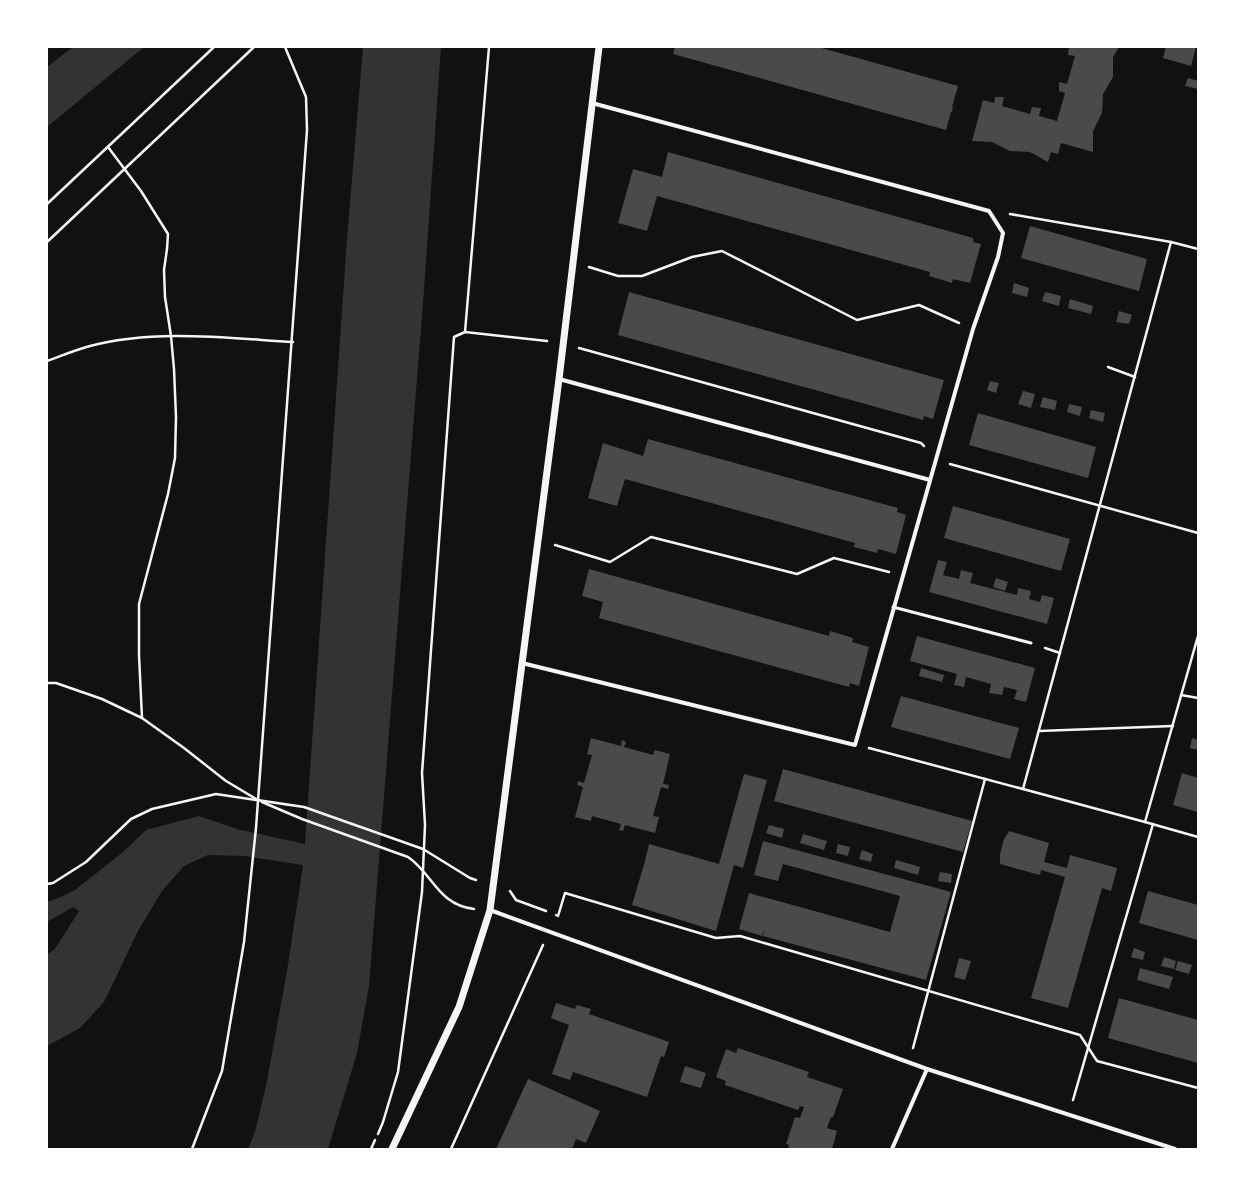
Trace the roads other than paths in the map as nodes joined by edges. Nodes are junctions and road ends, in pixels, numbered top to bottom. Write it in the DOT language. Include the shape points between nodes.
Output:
graph roads {
  1 [pos="599,47"];
  2 [pos="592,103"];
  3 [pos="559,379"];
  4 [pos="930,480"];
  5 [pos="893,607"];
  6 [pos="1031,643"];
  7 [pos="522,663"];
  8 [pos="490,910"];
  9 [pos="927,1070"];
  10 [pos="392,1149"];
  11 [pos="892,1149"];
  12 [pos="1175,1149"];
  1 -- 2 [label="street"];
  2 -- 3 [label="street"];
  2 -- 4 [label="street" via="989,211 1003,233 998,257 973,330"];
  3 -- 4 [label="street"];
  3 -- 7 [label="street"];
  4 -- 5 [label="street"];
  5 -- 6 [label="lane"];
  5 -- 7 [label="street" via="855,745"];
  7 -- 8 [label="street"];
  8 -- 9 [label="street"];
  8 -- 10 [label="street" via="459,1007"];
  9 -- 11 [label="street"];
  9 -- 12 [label="street"];
}
